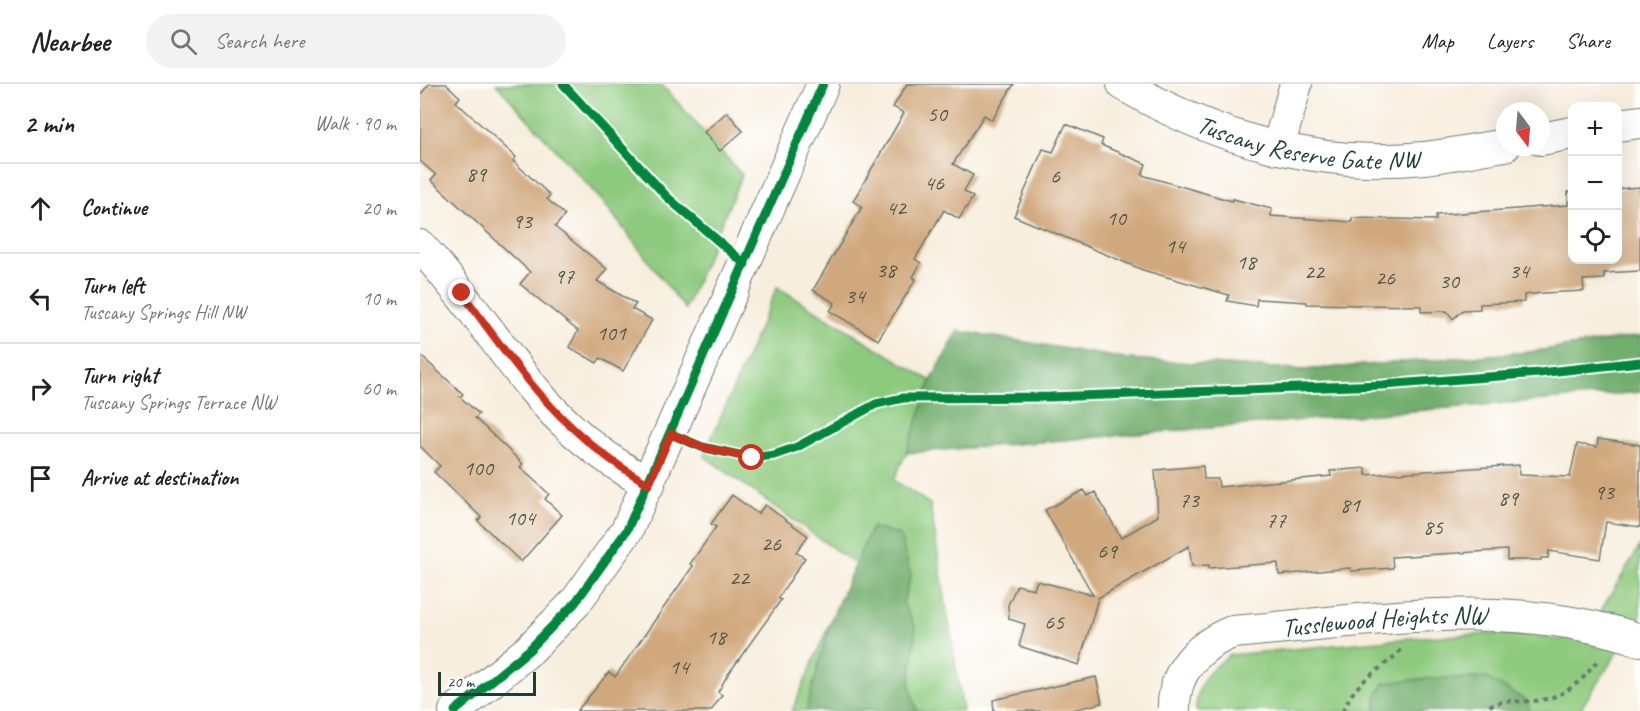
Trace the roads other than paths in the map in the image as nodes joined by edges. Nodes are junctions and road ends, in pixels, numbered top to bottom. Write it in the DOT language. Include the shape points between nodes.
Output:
graph roads {
  1 [pos="823,84"];
  2 [pos="1123,84"];
  3 [pos="1296,84"];
  4 [pos="1640,122"];
  5 [pos="1622,124"];
  6 [pos="1568,134"];
  7 [pos="1550,137"];
  8 [pos="1496,146"];
  9 [pos="1278,148"];
  10 [pos="420,246"];
  11 [pos="649,484"];
  12 [pos="1640,640"];
  13 [pos="455,711"];
  14 [pos="1174,711"];
  1 -- 11 [label="street"];
  2 -- 9 [label="street, Tuscany Reserve Gate NW" via="1194,121"];
  3 -- 9 [label="street"];
  4 -- 5 [label="street"];
  6 -- 7 [label="street"];
  8 -- 9 [label="street, Tuscany Reserve Gate NW" via="1423,158 1377,159"];
  10 -- 11 [label="street" via="462,293 531,387 566,424 606,458"];
  11 -- 13 [label="street" via="627,531 575,603 529,650"];
  12 -- 14 [label="street, Tusslewood Heights NW" via="1595,626 1507,613 1232,632 1204,646 1184,669 1175,692"];
}
